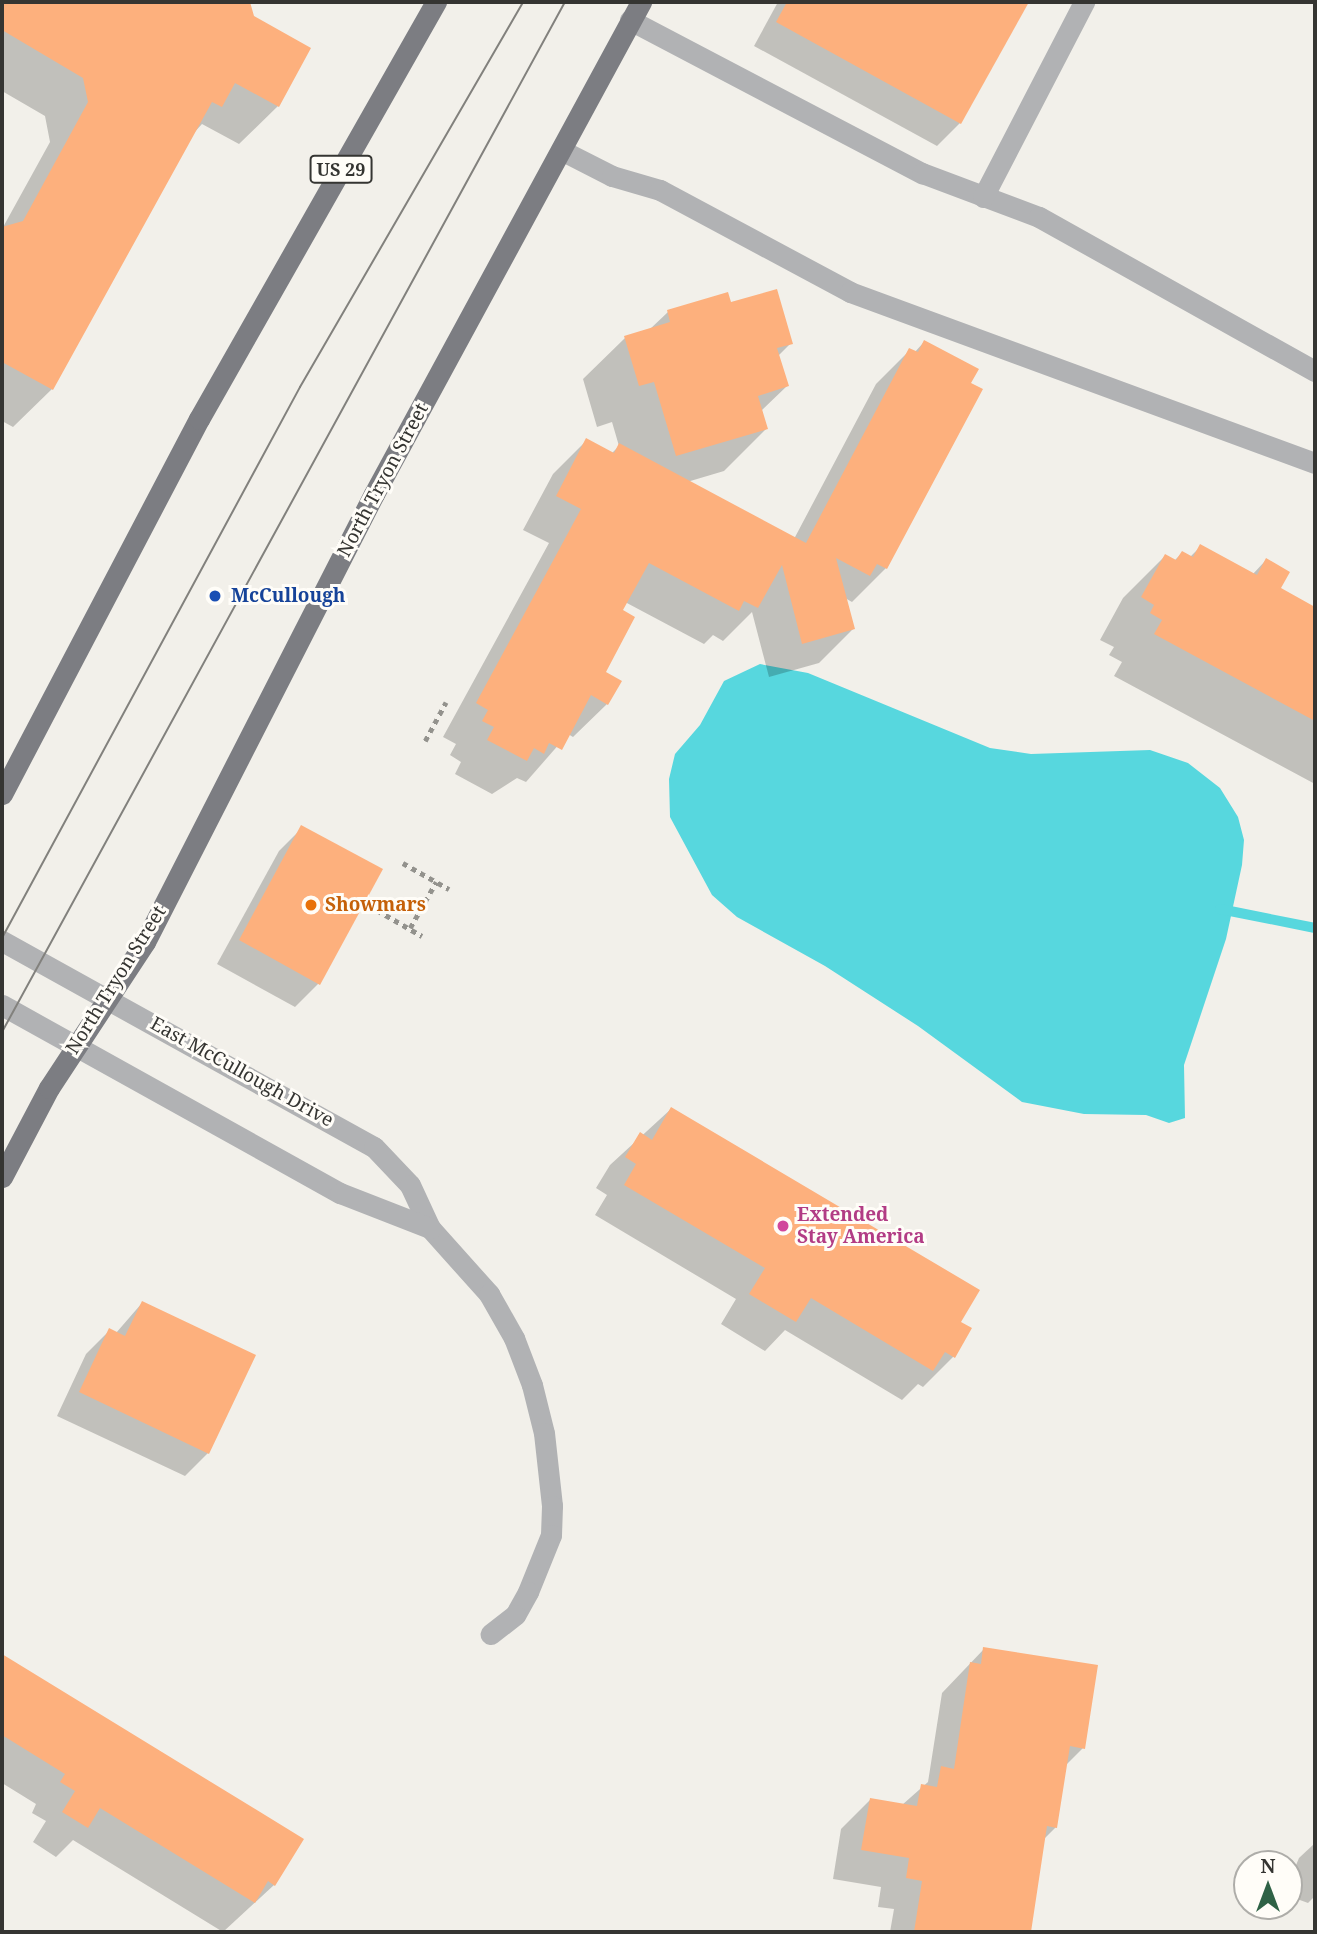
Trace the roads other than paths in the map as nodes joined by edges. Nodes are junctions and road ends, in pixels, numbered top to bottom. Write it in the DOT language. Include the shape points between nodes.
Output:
graph roads {
  1 [pos="436,2"];
  2 [pos="1084,2"];
  3 [pos="636,11"];
  4 [pos="561,150"];
  5 [pos="983,197"];
  6 [pos="1315,371"];
  7 [pos="1315,463"];
  8 [pos="2,794"];
  9 [pos="2,941"];
  10 [pos="107,998"];
  11 [pos="2,1005"];
  12 [pos="74,1049"];
  13 [pos="2,1177"];
  14 [pos="430,1228"];
  15 [pos="491,1634"];
  1 -- 8 [label="main road, US 29" via="199,419"];
  2 -- 5 [label="street"];
  3 -- 4 [label="main road, North Tryon Street"];
  3 -- 5 [label="street" via="922,173"];
  4 -- 7 [label="street" via="612,176 660,190 850,292"];
  4 -- 10 [label="main road, North Tryon Street" via="374,494 145,942"];
  5 -- 6 [label="street" via="1039,217"];
  9 -- 10 [label="street, East McCullough Drive"];
  10 -- 12 [label="main road, North Tryon Street"];
  10 -- 14 [label="street, East McCullough Drive" via="374,1147 410,1185"];
  11 -- 12 [label="street, East McCullough Drive"];
  12 -- 13 [label="main road, North Tryon Street" via="26,1127"];
  12 -- 14 [label="street, East McCullough Drive" via="340,1193"];
  14 -- 15 [label="street, East McCullough Drive" via="489,1294 514,1338 544,1433 551,1535 515,1615"];
}
